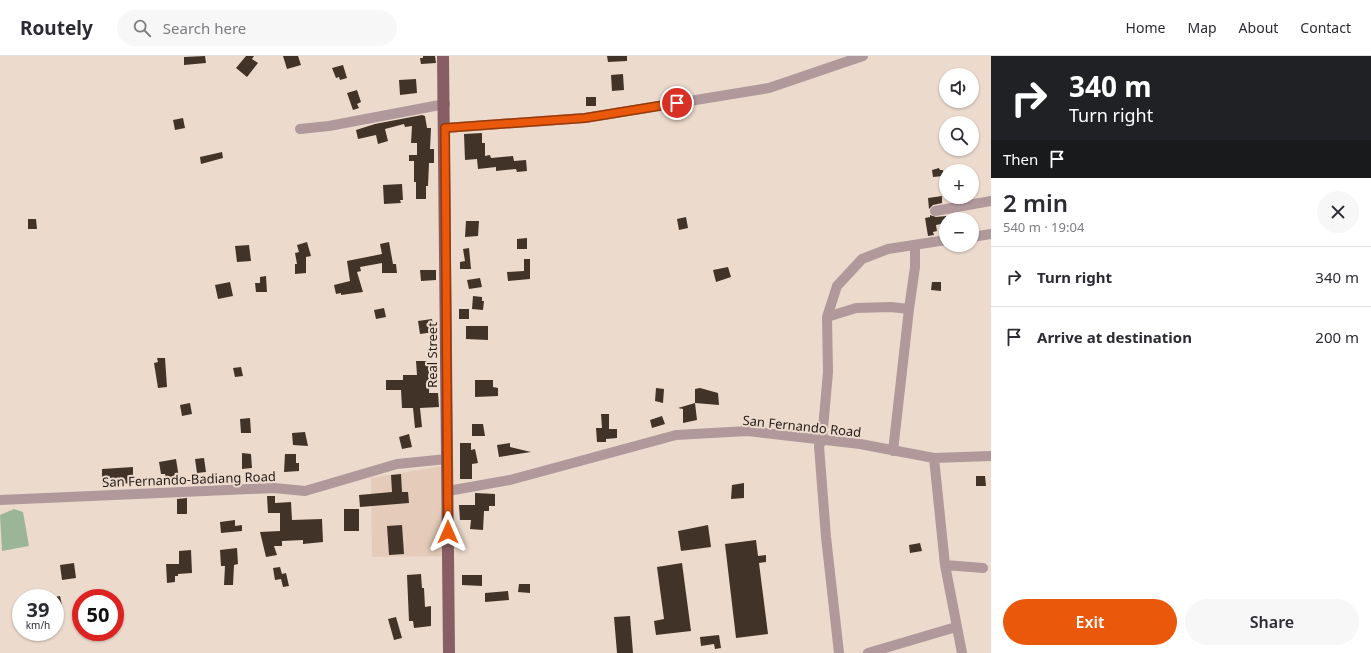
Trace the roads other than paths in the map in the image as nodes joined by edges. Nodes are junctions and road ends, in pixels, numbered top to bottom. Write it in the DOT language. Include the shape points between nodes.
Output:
graph roads {
  1 [pos="443,56"];
  2 [pos="863,56"];
  3 [pos="445,104"];
  4 [pos="445,128"];
  5 [pos="300,129"];
  6 [pos="991,201"];
  7 [pos="935,211"];
  8 [pos="991,234"];
  9 [pos="979,236"];
  10 [pos="939,241"];
  11 [pos="914,245"];
  12 [pos="909,309"];
  13 [pos="827,317"];
  14 [pos="822,440"];
  15 [pos="893,452"];
  16 [pos="991,456"];
  17 [pos="934,458"];
  18 [pos="447,459"];
  19 [pos="448,491"];
  20 [pos="0,500"];
  21 [pos="945,565"];
  22 [pos="983,568"];
  23 [pos="956,627"];
  24 [pos="449,653"];
  25 [pos="839,653"];
  26 [pos="868,653"];
  27 [pos="962,653"];
  1 -- 3 [label="main road, Real Street"];
  2 -- 4 [label="street" via="769,88 585,118"];
  3 -- 4 [label="main road, Real Street"];
  3 -- 5 [label="street"];
  4 -- 18 [label="main road, Real Street"];
  6 -- 7 [label="street"];
  8 -- 9 [label="street"];
  10 -- 11 [label="street"];
  11 -- 12 [label="street"];
  11 -- 13 [label="street" via="888,249 862,259 837,286"];
  12 -- 13 [label="street" via="856,308"];
  12 -- 15 [label="street"];
  13 -- 14 [label="street" via="828,372"];
  14 -- 15 [label="street, San Fernando Road" via="860,444"];
  14 -- 19 [label="street, San Fernando Road" via="748,431 676,434 510,480"];
  14 -- 25 [label="street" via="819,446 824,514"];
  15 -- 17 [label="street, San Fernando Road"];
  16 -- 17 [label="street, San Fernando Road"];
  17 -- 21 [label="street"];
  18 -- 19 [label="main road, Real Street"];
  18 -- 20 [label="street, San Fernando-Badiang Road" via="397,464 305,491 274,488"];
  19 -- 24 [label="main road, Real Street"];
  21 -- 22 [label="street"];
  21 -- 23 [label="street"];
  23 -- 26 [label="street"];
  23 -- 27 [label="street"];
}
